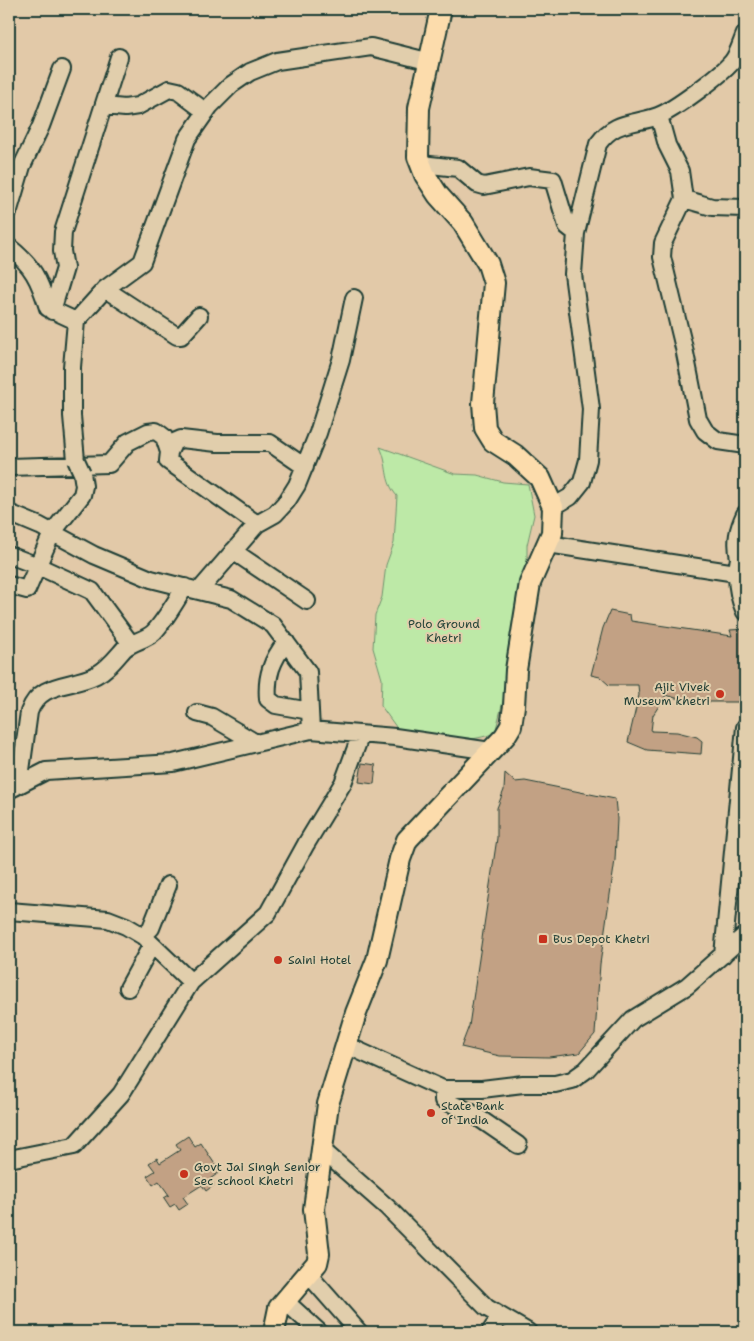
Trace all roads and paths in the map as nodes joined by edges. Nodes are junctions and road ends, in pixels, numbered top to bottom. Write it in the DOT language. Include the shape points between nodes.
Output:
graph roads {
  1 [pos="441,9"];
  2 [pos="745,34"];
  3 [pos="119,57"];
  4 [pos="429,61"];
  5 [pos="62,69"];
  6 [pos="104,106"];
  7 [pos="206,112"];
  8 [pos="659,116"];
  9 [pos="421,164"];
  10 [pos="684,198"];
  11 [pos="745,208"];
  12 [pos="9,210"];
  13 [pos="576,233"];
  14 [pos="9,247"];
  15 [pos="105,289"];
  16 [pos="354,298"];
  17 [pos="52,311"];
  18 [pos="199,316"];
  19 [pos="76,321"];
  20 [pos="745,445"];
  21 [pos="169,452"];
  22 [pos="9,467"];
  23 [pos="305,467"];
  24 [pos="553,507"];
  25 [pos="9,513"];
  26 [pos="745,514"];
  27 [pos="257,524"];
  28 [pos="52,533"];
  29 [pos="548,544"];
  30 [pos="233,551"];
  31 [pos="9,555"];
  32 [pos="740,562"];
  33 [pos="38,566"];
  34 [pos="9,585"];
  35 [pos="192,589"];
  36 [pos="307,601"];
  37 [pos="745,612"];
  38 [pos="286,642"];
  39 [pos="131,644"];
  40 [pos="310,711"];
  41 [pos="197,713"];
  42 [pos="745,727"];
  43 [pos="311,730"];
  44 [pos="361,734"];
  45 [pos="256,743"];
  46 [pos="491,751"];
  47 [pos="743,779"];
  48 [pos="14,787"];
  49 [pos="168,885"];
  50 [pos="9,911"];
  51 [pos="745,935"];
  52 [pos="147,941"];
  53 [pos="723,955"];
  54 [pos="191,982"];
  55 [pos="128,988"];
  56 [pos="346,1045"];
  57 [pos="443,1089"];
  58 [pos="518,1145"];
  59 [pos="321,1149"];
  60 [pos="9,1159"];
  61 [pos="308,1274"];
  62 [pos="285,1301"];
  63 [pos="500,1317"];
  64 [pos="274,1332"];
  65 [pos="319,1332"];
  66 [pos="359,1332"];
  67 [pos="490,1332"];
  68 [pos="528,1332"];
  1 -- 4 [label="main road"];
  2 -- 8 [label="street" via="732,62 704,86"];
  3 -- 6 [label="street"];
  4 -- 7 [label="street" via="366,47 264,65 231,85"];
  4 -- 9 [label="main road" via="419,108 418,158"];
  5 -- 12 [label="street" via="22,166"];
  6 -- 7 [label="street" via="138,106 169,89 178,91"];
  6 -- 17 [label="street" via="63,232 65,268"];
  7 -- 15 [label="street" via="187,139 142,262"];
  8 -- 10 [label="street" via="667,145 680,171"];
  8 -- 13 [label="street" via="614,127 598,144"];
  9 -- 13 [label="street" via="458,168 484,186 529,177 553,180 566,226"];
  9 -- 24 [label="main road" via="438,195 476,242 494,283 482,403 485,428 493,441 515,455 540,478"];
  10 -- 11 [label="street" via="712,207"];
  10 -- 20 [label="street" via="662,243 662,257 698,419 704,430 718,441"];
  13 -- 24 [label="street" via="574,274 591,409 590,447 582,482 570,498"];
  14 -- 17 [label="street" via="34,271"];
  15 -- 18 [label="street" via="177,336 181,336"];
  15 -- 19 [label="street"];
  16 -- 23 [label="street" via="341,360"];
  17 -- 19 [label="street"];
  19 -- 28 [label="street" via="72,416 84,486 82,494"];
  21 -- 22 [label="street" via="164,437 156,431 128,442 109,464"];
  21 -- 23 [label="street" via="174,442 181,439 270,443"];
  21 -- 27 [label="street" via="170,462"];
  23 -- 27 [label="street" via="287,501 275,514"];
  24 -- 29 [label="main road"];
  25 -- 28 [label="street"];
  26 -- 32 [label="street" via="736,544"];
  27 -- 30 [label="street"];
  28 -- 33 [label="street"];
  28 -- 35 [label="street" via="151,579"];
  29 -- 32 [label="street"];
  29 -- 46 [label="main road" via="530,583 511,726"];
  30 -- 35 [label="street"];
  30 -- 36 [label="street"];
  31 -- 33 [label="street"];
  32 -- 37 [label="street" via="739,597"];
  33 -- 34 [label="street" via="26,591"];
  33 -- 39 [label="street" via="96,594"];
  35 -- 38 [label="street" via="231,598 273,625"];
  35 -- 39 [label="street" via="154,632"];
  38 -- 40 [label="street" via="308,672"];
  38 -- 40 [label="street" via="271,664 268,699 276,706"];
  39 -- 48 [label="street" via="98,674 75,684 41,692 33,701"];
  40 -- 43 [label="street"];
  41 -- 45 [label="street" via="212,717"];
  42 -- 47 [label="street"];
  43 -- 44 [label="street"];
  43 -- 45 [label="street"];
  44 -- 46 [label="street"];
  44 -- 54 [label="street" via="343,783 268,913"];
  45 -- 48 [label="street" via="173,763 46,771"];
  46 -- 56 [label="main road" via="407,840 377,960"];
  47 -- 53 [label="street"];
  49 -- 52 [label="street"];
  50 -- 52 [label="street" via="108,919 126,926"];
  51 -- 53 [label="street"];
  52 -- 54 [label="street"];
  52 -- 55 [label="street"];
  53 -- 57 [label="street" via="687,986 633,1019 586,1070 572,1080 555,1084"];
  54 -- 60 [label="street" via="121,1094 74,1146"];
  56 -- 57 [label="street"];
  56 -- 59 [label="main road" via="328,1104"];
  57 -- 58 [label="street" via="443,1100 470,1112"];
  59 -- 61 [label="main road" via="314,1209 319,1254 317,1263"];
  59 -- 63 [label="street" via="387,1207 474,1296"];
  61 -- 62 [label="main road"];
  61 -- 66 [label="street"];
  62 -- 64 [label="main road" via="279,1308"];
  62 -- 65 [label="street"];
  63 -- 67 [label="street"];
  63 -- 68 [label="street"];
}
